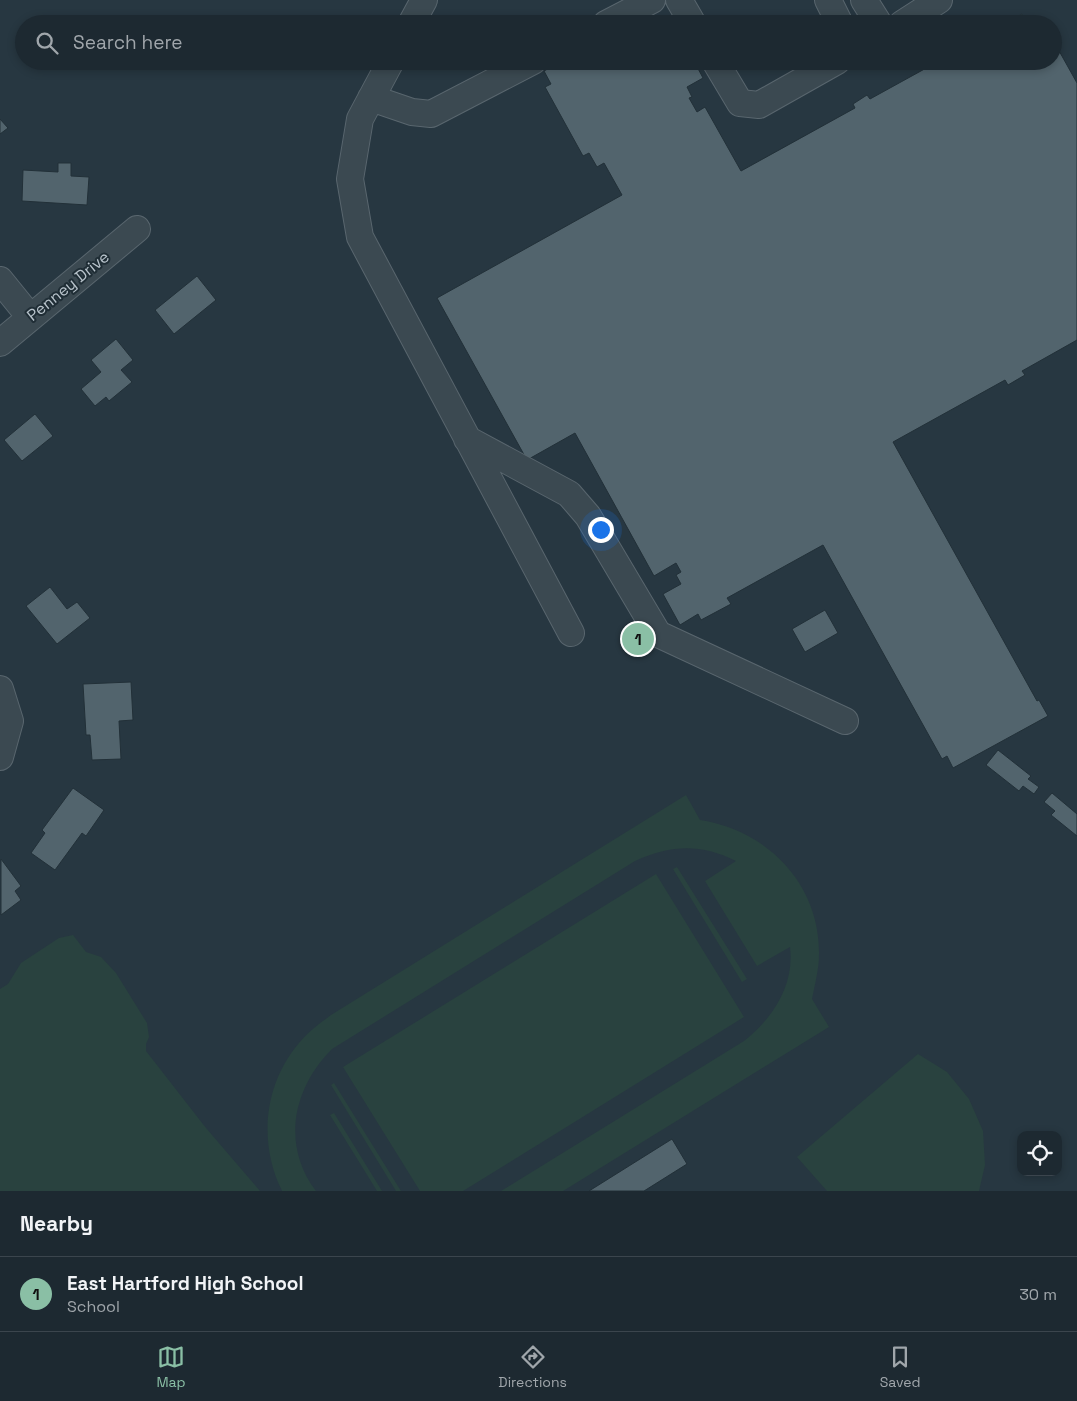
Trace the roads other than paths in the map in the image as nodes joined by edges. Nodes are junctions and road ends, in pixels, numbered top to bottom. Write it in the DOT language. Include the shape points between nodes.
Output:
graph roads {
  1 [pos="424,0"];
  2 [pos="652,0"];
  3 [pos="679,0"];
  4 [pos="828,0"];
  5 [pos="864,0"];
  6 [pos="939,0"];
  7 [pos="416,15"];
  8 [pos="623,15"];
  9 [pos="688,15"];
  10 [pos="836,15"];
  11 [pos="873,15"];
  12 [pos="916,15"];
  13 [pos="386,70"];
  14 [pos="516,70"];
  15 [pos="720,70"];
  16 [pos="821,70"];
  17 [pos="371,98"];
  18 [pos="138,229"];
  19 [pos="0,280"];
  20 [pos="30,317"];
  21 [pos="0,343"];
  22 [pos="467,439"];
  23 [pos="570,633"];
  24 [pos="0,690"];
  25 [pos="845,721"];
  26 [pos="0,757"];
  1 -- 7 [label="street"];
  2 -- 8 [label="street"];
  3 -- 9 [label="street"];
  4 -- 10 [label="street"];
  5 -- 11 [label="street"];
  6 -- 12 [label="street"];
  13 -- 17 [label="street"];
  14 -- 17 [label="street" via="432,114 412,112"];
  15 -- 16 [label="street" via="740,103 759,105"];
  17 -- 22 [label="street" via="360,119 350,179 360,237"];
  18 -- 20 [label="street, Penney Drive"];
  19 -- 20 [label="street"];
  20 -- 21 [label="street, Penney Drive"];
  22 -- 23 [label="street"];
  22 -- 25 [label="street" via="569,494 588,516 658,634"];
  24 -- 26 [label="street" via="10,721"];
}
